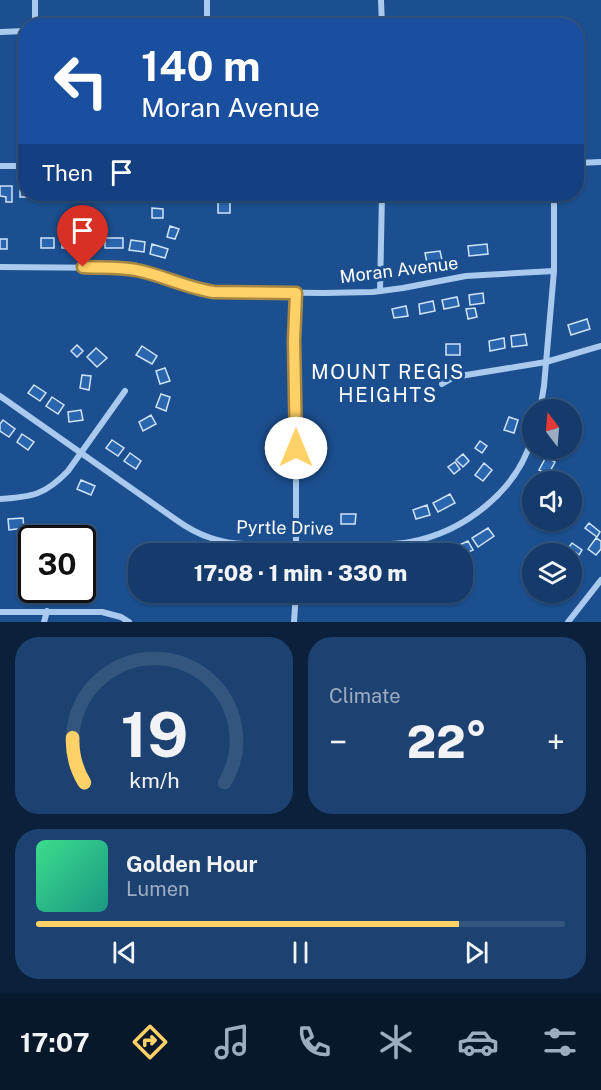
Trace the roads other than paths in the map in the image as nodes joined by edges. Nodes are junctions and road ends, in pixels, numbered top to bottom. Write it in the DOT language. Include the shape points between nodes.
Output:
graph roads {
  1 [pos="35,0"];
  2 [pos="207,0"];
  3 [pos="381,0"];
  4 [pos="35,18"];
  5 [pos="207,18"];
  6 [pos="382,18"];
  7 [pos="18,31"];
  8 [pos="0,32"];
  9 [pos="601,162"];
  10 [pos="584,163"];
  11 [pos="18,165"];
  12 [pos="0,166"];
  13 [pos="382,201"];
  14 [pos="554,201"];
  15 [pos="0,267"];
  16 [pos="554,271"];
  17 [pos="380,291"];
  18 [pos="296,293"];
  19 [pos="601,346"];
  20 [pos="546,362"];
  21 [pos="442,384"];
  22 [pos="125,391"];
  23 [pos="0,396"];
  24 [pos="541,399"];
  25 [pos="80,453"];
  26 [pos="522,459"];
  27 [pos="0,499"];
  28 [pos="230,543"];
  29 [pos="295,543"];
  30 [pos="399,543"];
  31 [pos="601,580"];
  32 [pos="295,603"];
  33 [pos="47,611"];
  34 [pos="0,612"];
  35 [pos="44,622"];
  36 [pos="129,622"];
  37 [pos="294,622"];
  38 [pos="568,622"];
  1 -- 4 [label="street"];
  2 -- 5 [label="street"];
  3 -- 6 [label="street"];
  7 -- 8 [label="street"];
  9 -- 10 [label="street"];
  11 -- 12 [label="street"];
  13 -- 17 [label="street"];
  14 -- 16 [label="street"];
  15 -- 18 [label="street, Moran Avenue" via="119,268 214,292"];
  16 -- 17 [label="street, Moran Avenue" via="466,276"];
  16 -- 20 [label="street"];
  17 -- 18 [label="street, Moran Avenue"];
  18 -- 29 [label="street"];
  19 -- 20 [label="street"];
  20 -- 21 [label="street" via="454,377"];
  20 -- 24 [label="street"];
  22 -- 25 [label="street"];
  23 -- 25 [label="street, Pyrtle Drive"];
  25 -- 27 [label="street" via="49,488 32,496"];
  25 -- 28 [label="street, Pyrtle Drive" via="196,532"];
  26 -- 30 [label="street, Pyrtle Drive" via="500,493 468,520 426,538"];
  31 -- 38 [label="street"];
  32 -- 37 [label="street"];
  33 -- 34 [label="street"];
  33 -- 35 [label="street"];
  33 -- 36 [label="street" via="102,612"];
}
